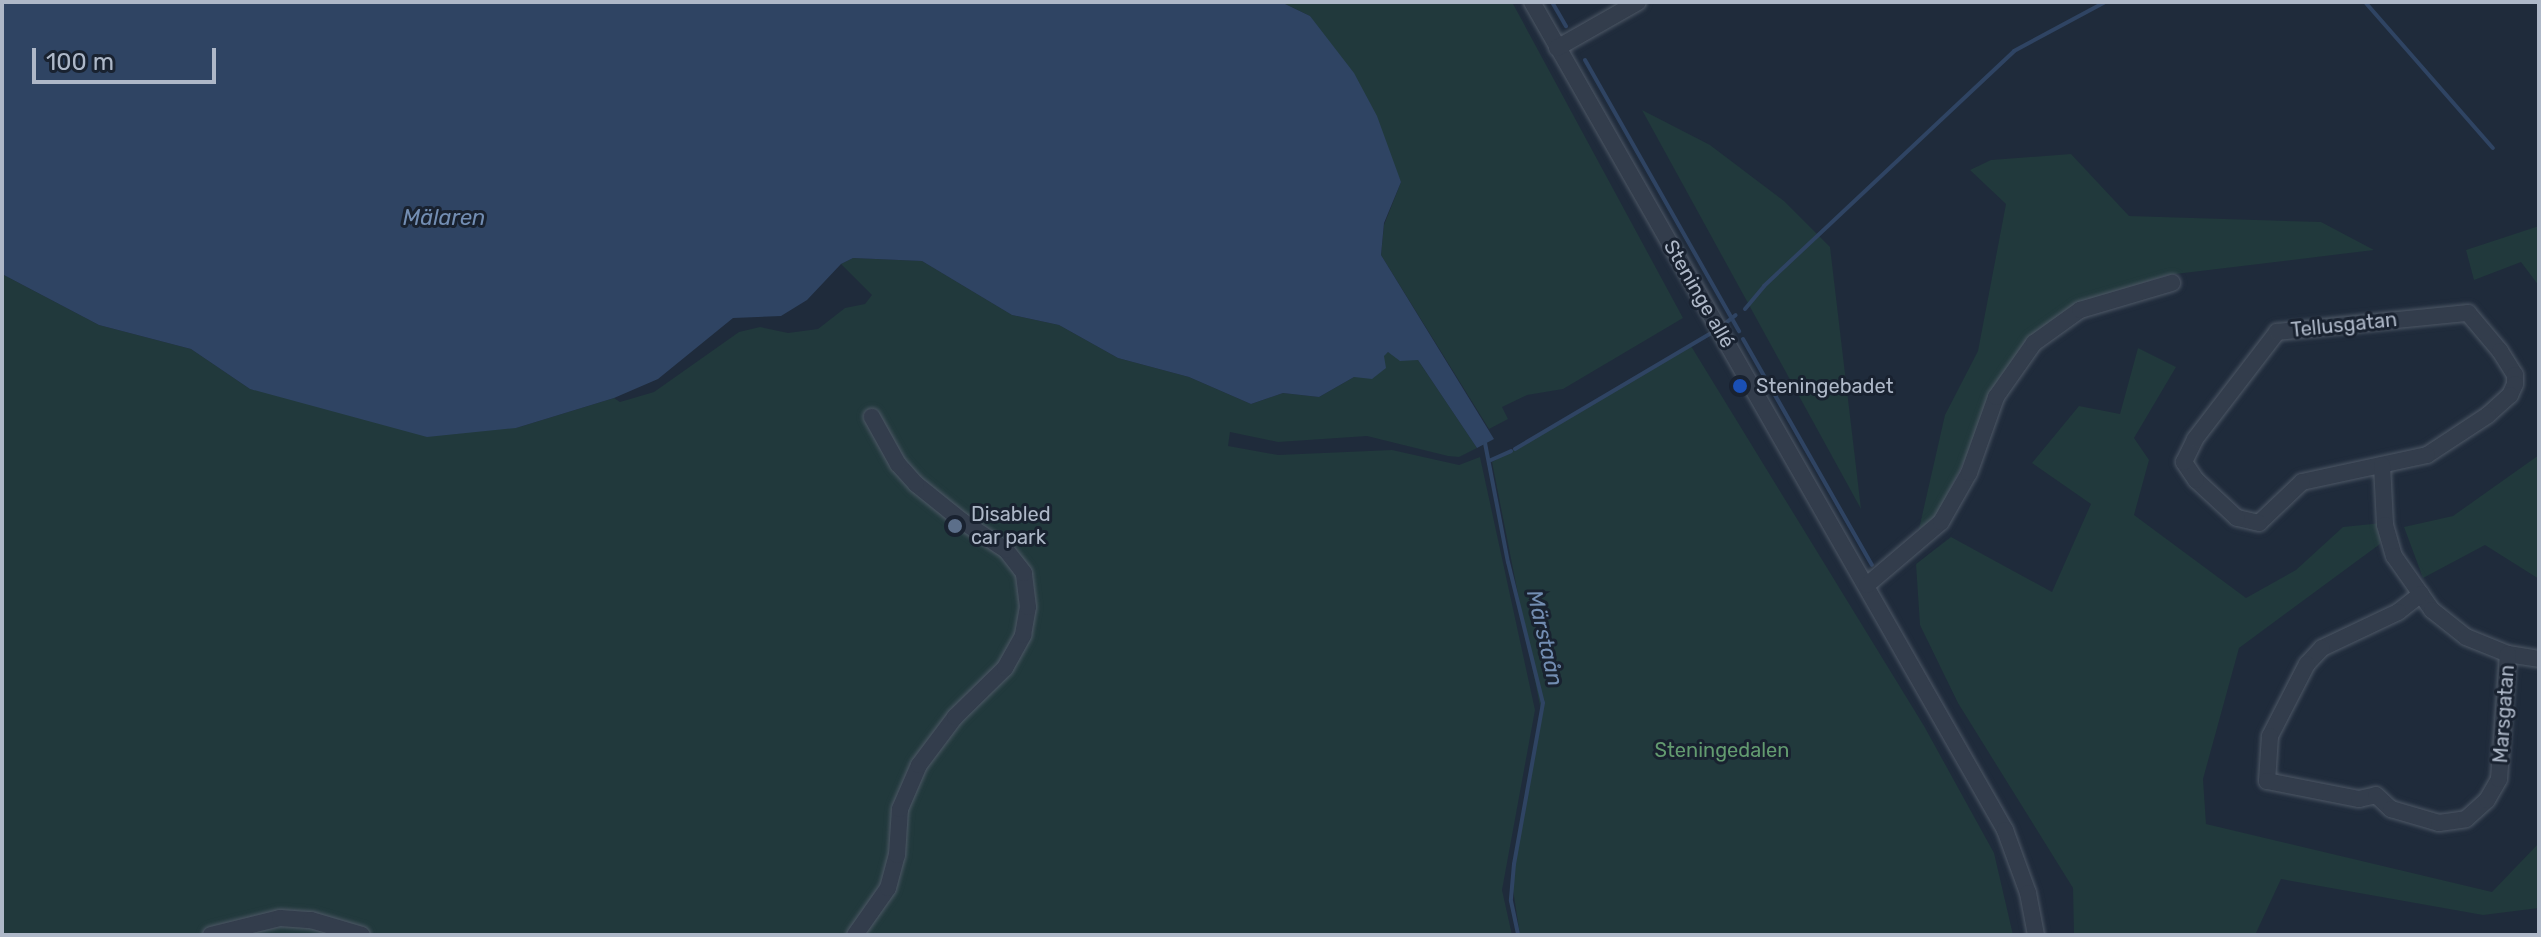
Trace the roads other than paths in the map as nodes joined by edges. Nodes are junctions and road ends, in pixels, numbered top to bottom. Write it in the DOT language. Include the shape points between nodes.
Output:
graph roads {
  1 [pos="1532,2"];
  2 [pos="1638,2"];
  3 [pos="1557,48"];
  4 [pos="2172,283"];
  5 [pos="872,417"];
  6 [pos="2382,465"];
  7 [pos="1867,585"];
  8 [pos="2421,594"];
  9 [pos="2508,654"];
  10 [pos="2539,659"];
  11 [pos="211,935"];
  12 [pos="362,935"];
  13 [pos="855,935"];
  14 [pos="2036,935"];
  1 -- 3 [label="street, Steninge allé"];
  2 -- 3 [label="street"];
  3 -- 7 [label="street, Steninge allé"];
  4 -- 7 [label="street" via="2080,310 2034,343 1996,397 1969,473 1941,522"];
  5 -- 13 [label="street" via="898,464 916,484 1006,550 1024,573 1028,607 1023,635 1005,668 955,717 919,765 900,809 888,888"];
  6 -- 6 [label="street, Tellusgatan" via="2302,482 2259,523 2237,518 2184,462 2195,439 2277,332 2468,313 2515,375 2510,395 2427,455"];
  6 -- 8 [label="street" via="2385,525 2394,556"];
  7 -- 14 [label="street, Steninge allé" via="2005,830 2028,893"];
  8 -- 9 [label="street" via="2466,637"];
  8 -- 9 [label="street, Marsgatan" via="2398,612 2322,648 2307,664 2270,736 2267,781 2359,799 2376,795 2391,809 2439,823 2466,819 2487,800 2499,779"];
  9 -- 10 [label="street"];
  11 -- 12 [label="street" via="280,918 311,920"];
}
